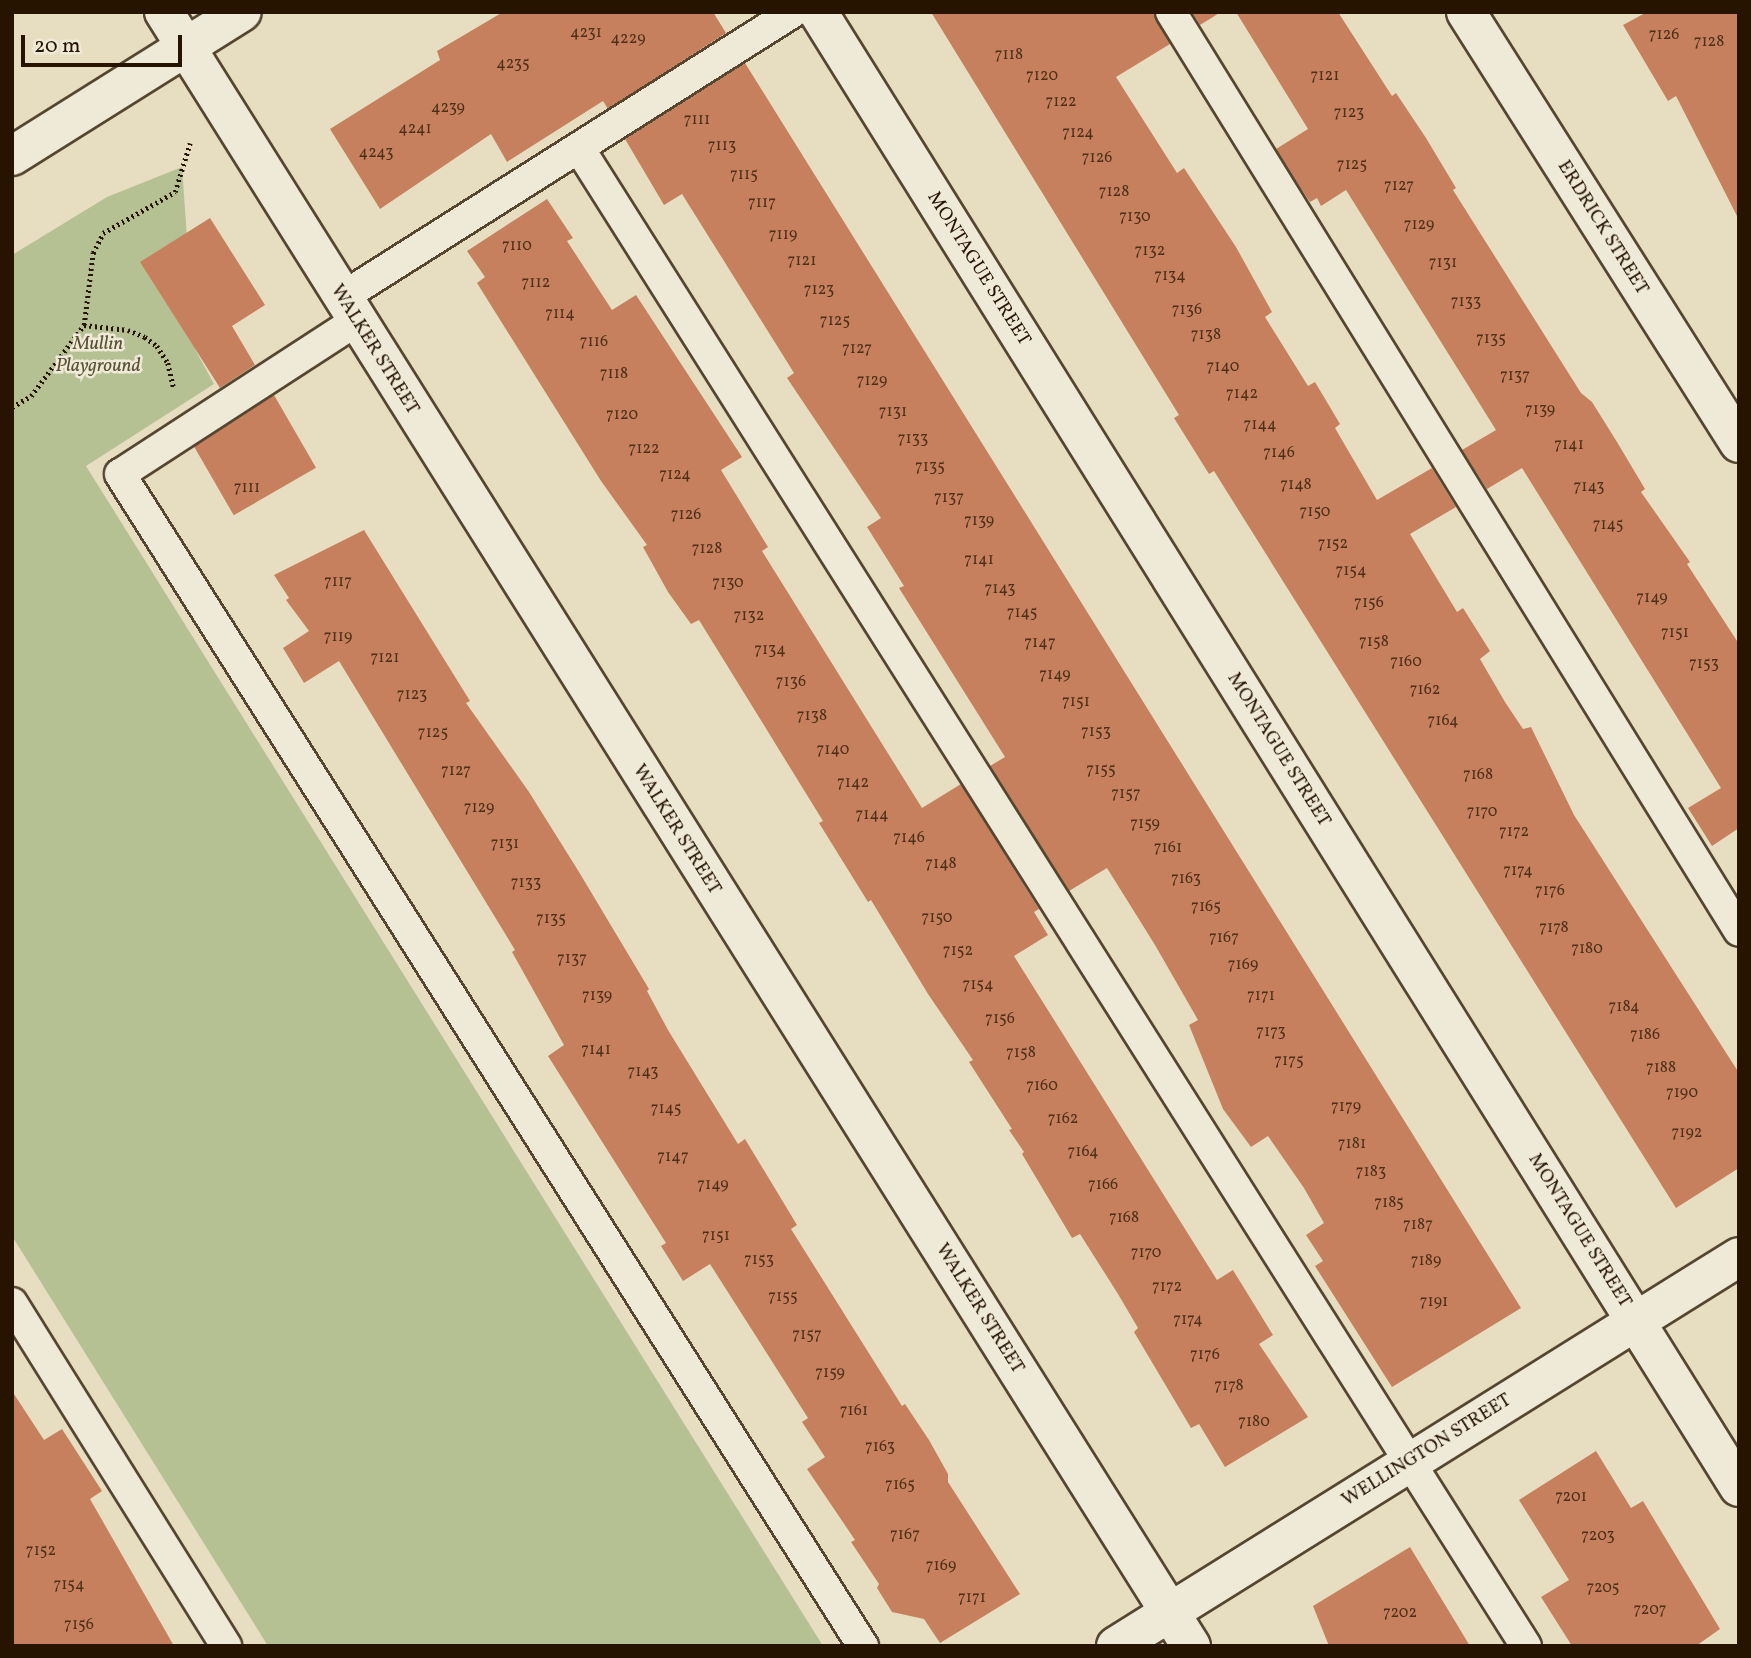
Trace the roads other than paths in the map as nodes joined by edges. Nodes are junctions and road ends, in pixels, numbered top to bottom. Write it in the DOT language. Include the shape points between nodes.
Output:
graph roads {
  1 [pos="164,12"];
  2 [pos="242,12"];
  3 [pos="793,12"];
  4 [pos="818,12"];
  5 [pos="1171,12"];
  6 [pos="1466,12"];
  7 [pos="186,48"];
  8 [pos="579,148"];
  9 [pos="12,156"];
  10 [pos="349,309"];
  11 [pos="1739,443"];
  12 [pos="1739,931"];
  13 [pos="1739,1257"];
  14 [pos="12,1303"];
  15 [pos="1635,1322"];
  16 [pos="1411,1461"];
  17 [pos="1739,1487"];
  18 [pos="1170,1612"];
  19 [pos="226,1646"];
  20 [pos="863,1646"];
  21 [pos="1116,1646"];
  22 [pos="1191,1646"];
  23 [pos="1526,1646"];
  1 -- 7 [label="street, WALKER STREET"];
  2 -- 7 [label="street"];
  3 -- 8 [label="lane"];
  4 -- 15 [label="street, MONTAGUE STREET"];
  5 -- 12 [label="lane"];
  6 -- 11 [label="street, ERDRICK STREET"];
  7 -- 9 [label="street"];
  7 -- 10 [label="street, WALKER STREET"];
  8 -- 10 [label="lane"];
  8 -- 16 [label="lane"];
  10 -- 18 [label="street, WALKER STREET"];
  10 -- 20 [label="lane" via="120,474"];
  13 -- 15 [label="street, WELLINGTON STREET"];
  14 -- 19 [label="lane"];
  15 -- 16 [label="street, WELLINGTON STREET"];
  15 -- 17 [label="street, MONTAGUE STREET"];
  16 -- 18 [label="street, WELLINGTON STREET"];
  16 -- 23 [label="lane"];
  18 -- 21 [label="street, WELLINGTON STREET"];
  18 -- 22 [label="street, WALKER STREET"];
}
